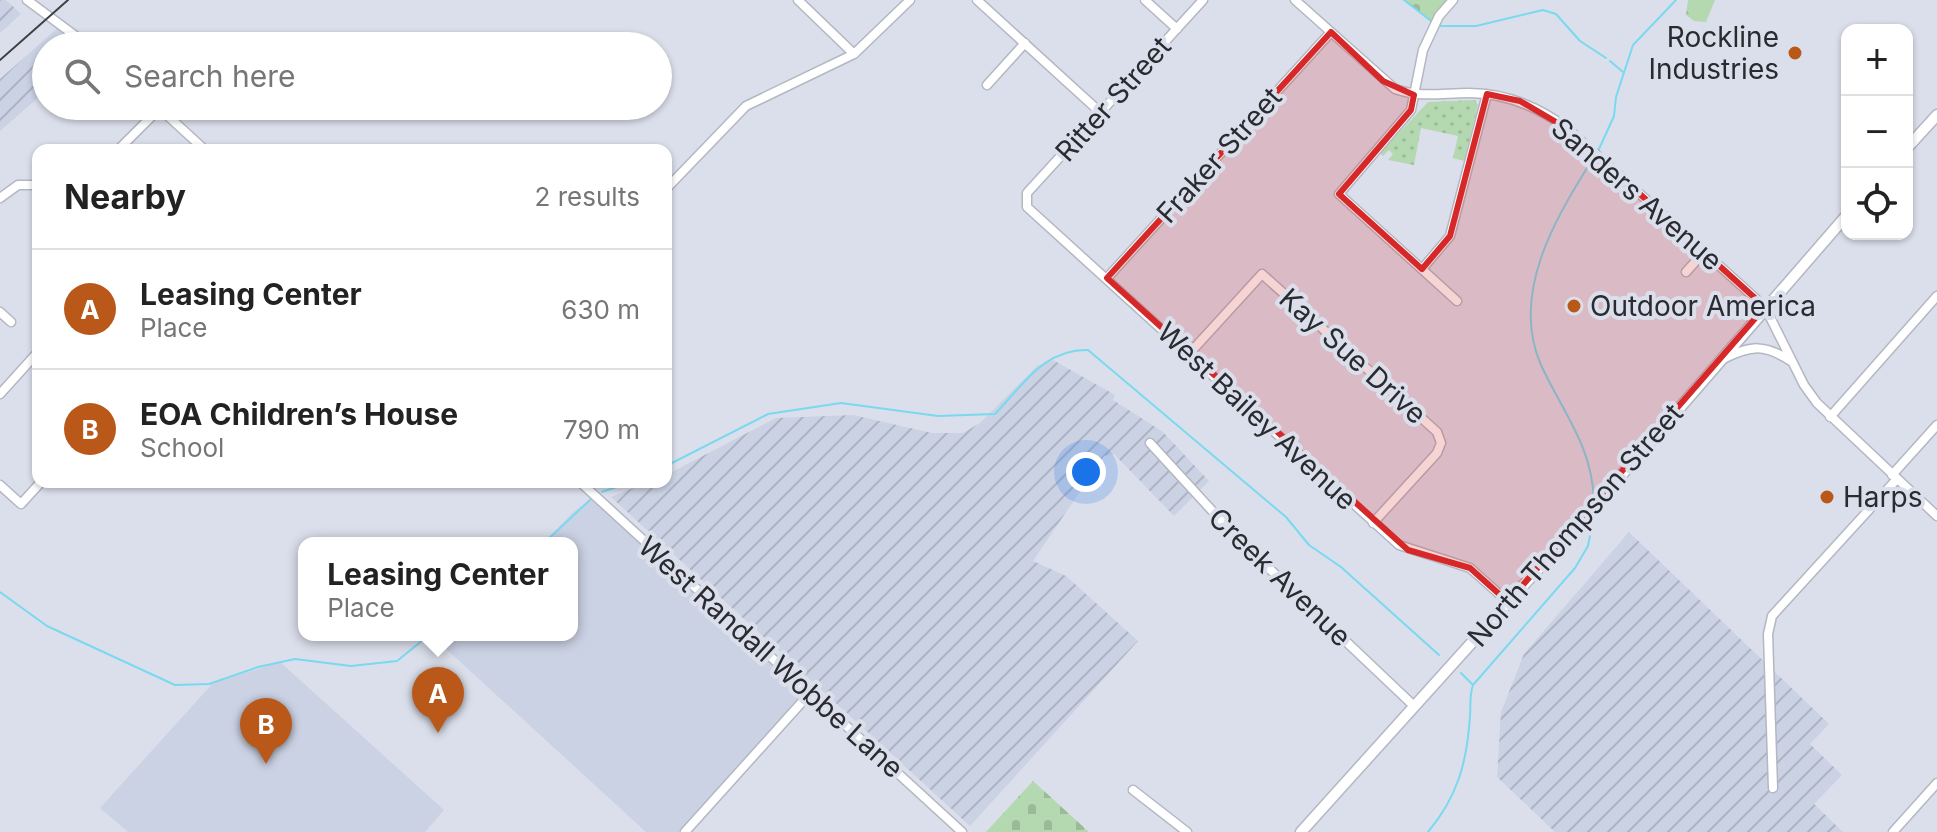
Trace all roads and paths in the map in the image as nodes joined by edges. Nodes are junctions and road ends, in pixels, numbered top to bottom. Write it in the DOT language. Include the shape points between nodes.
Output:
graph roads {
  1 [pos="27,0"];
  2 [pos="798,0"];
  3 [pos="910,0"];
  4 [pos="977,0"];
  5 [pos="1145,0"];
  6 [pos="1203,0"];
  7 [pos="1295,0"];
  8 [pos="1453,0"];
  9 [pos="1177,29"];
  10 [pos="70,32"];
  11 [pos="1331,32"];
  12 [pos="1025,43"];
  13 [pos="854,54"];
  14 [pos="987,85"];
  15 [pos="1487,94"];
  16 [pos="1414,95"];
  17 [pos="1101,113"];
  18 [pos="1937,115"];
  19 [pos="146,120"];
  20 [pos="172,120"];
  21 [pos="1913,141"];
  22 [pos="124,144"];
  23 [pos="198,144"];
  24 [pos="672,183"];
  25 [pos="32,185"];
  26 [pos="0,198"];
  27 [pos="1025,201"];
  28 [pos="1841,222"];
  29 [pos="1704,252"];
  30 [pos="1422,269"];
  31 [pos="1686,272"];
  32 [pos="1107,278"];
  33 [pos="1937,296"];
  34 [pos="1457,301"];
  35 [pos="1765,307"];
  36 [pos="0,312"];
  37 [pos="11,322"];
  38 [pos="1188,355"];
  39 [pos="32,359"];
  40 [pos="1719,361"];
  41 [pos="1791,361"];
  42 [pos="0,394"];
  43 [pos="1830,417"];
  44 [pos="1937,425"];
  45 [pos="1150,443"];
  46 [pos="1895,477"];
  47 [pos="0,485"];
  48 [pos="36,488"];
  49 [pos="587,488"];
  50 [pos="1937,516"];
  51 [pos="1373,523"];
  52 [pos="1508,602"];
  53 [pos="811,692"];
  54 [pos="1414,706"];
  55 [pos="1937,783"];
  56 [pos="1773,788"];
  57 [pos="1133,790"];
  58 [pos="685,832"];
  59 [pos="962,832"];
  60 [pos="1187,832"];
  61 [pos="1301,832"];
  62 [pos="1893,832"];
  1 -- 10 [label="street"];
  2 -- 13 [label="street"];
  3 -- 13 [label="street"];
  4 -- 12 [label="street"];
  5 -- 9 [label="street"];
  6 -- 9 [label="street, Ritter Street"];
  7 -- 11 [label="street, Sanders Avenue"];
  8 -- 16 [label="street" via="1423,50"];
  9 -- 17 [label="street, Ritter Street"];
  11 -- 16 [label="street, Sanders Avenue" via="1383,81"];
  11 -- 32 [label="street, Fraker Street"];
  12 -- 14 [label="street"];
  12 -- 17 [label="street"];
  13 -- 24 [label="street" via="746,106"];
  15 -- 16 [label="street, Sanders Avenue"];
  15 -- 29 [label="street, Sanders Avenue" via="1520,101 1551,116"];
  15 -- 30 [label="street" via="1450,236"];
  16 -- 30 [label="street" via="1411,110 1339,194"];
  17 -- 27 [label="street, Ritter Street"];
  18 -- 21 [label="main road"];
  19 -- 22 [label="street"];
  20 -- 23 [label="street"];
  25 -- 26 [label="street" via="18,185"];
  27 -- 32 [label="street, West Bailey Avenue"];
  28 -- 35 [label="main road, North Thompson Street"];
  29 -- 31 [label="street"];
  29 -- 35 [label="street, Sanders Avenue"];
  30 -- 34 [label="street"];
  32 -- 38 [label="street, West Bailey Avenue"];
  33 -- 43 [label="street"];
  35 -- 40 [label="main road, North Thompson Street"];
  35 -- 41 [label="street"];
  36 -- 37 [label="street"];
  38 -- 51 [label="street, West Bailey Avenue"];
  38 -- 51 [label="street, Kay Sue Drive" via="1262,274 1437,432 1437,453"];
  39 -- 42 [label="street"];
  40 -- 41 [label="street" via="1750,346"];
  40 -- 52 [label="main road, North Thompson Street"];
  41 -- 43 [label="street"];
  43 -- 46 [label="street"];
  44 -- 46 [label="street"];
  45 -- 54 [label="street, Creek Avenue" via="1240,541"];
  46 -- 50 [label="street"];
  46 -- 56 [label="street" via="1772,616 1768,634"];
  47 -- 48 [label="street" via="21,504"];
  49 -- 53 [label="street, West Randall Wobbe Lane"];
  51 -- 52 [label="street, West Bailey Avenue" via="1408,550 1470,568"];
  52 -- 54 [label="main road, North Thompson Street"];
  53 -- 58 [label="street"];
  53 -- 59 [label="street, West Randall Wobbe Lane"];
  54 -- 61 [label="main road, North Thompson Street"];
  55 -- 62 [label="street"];
  57 -- 60 [label="street"];
}
